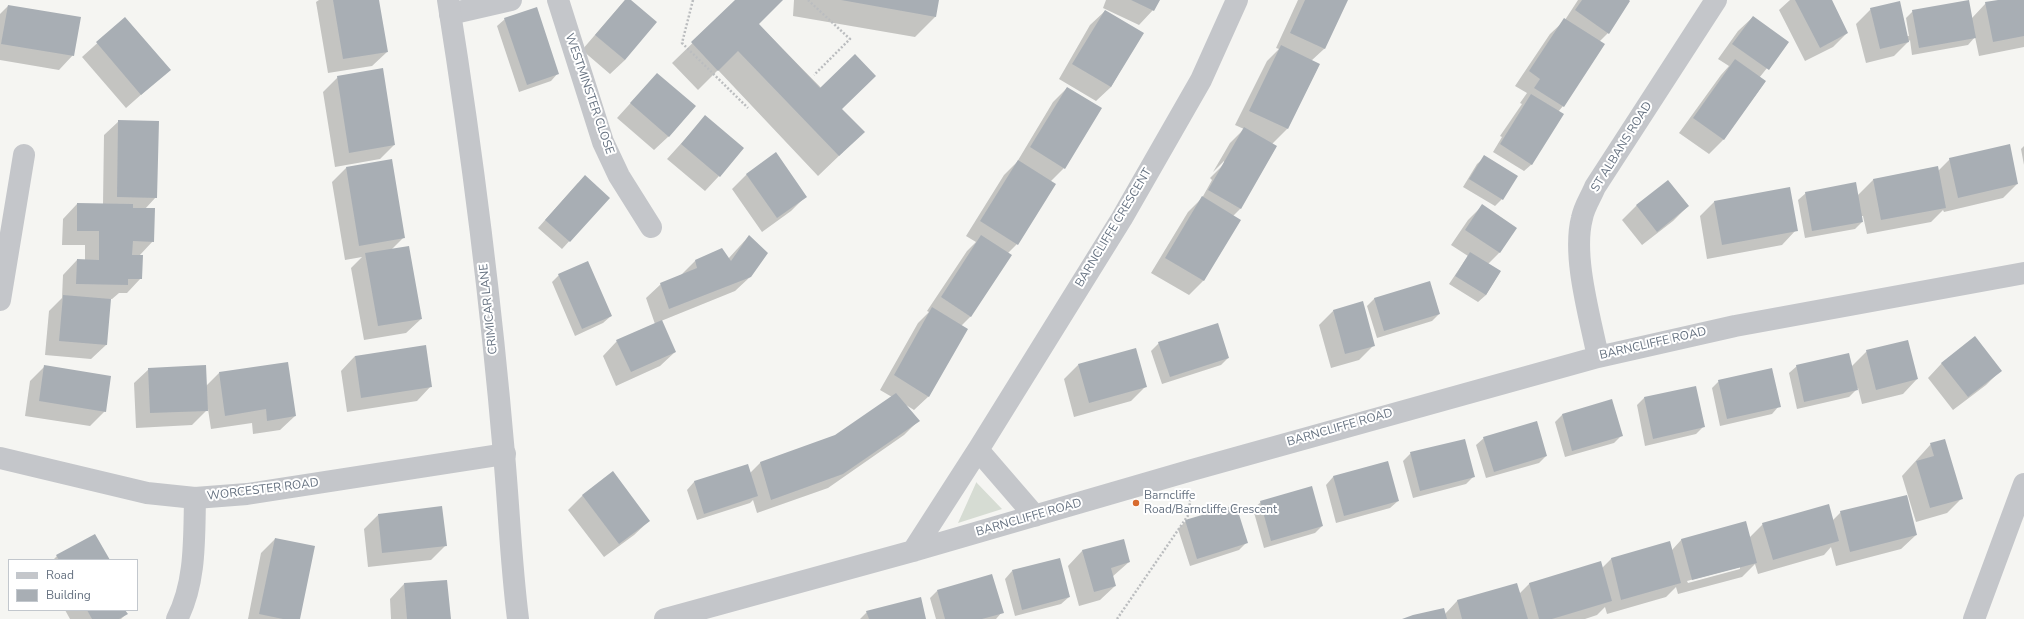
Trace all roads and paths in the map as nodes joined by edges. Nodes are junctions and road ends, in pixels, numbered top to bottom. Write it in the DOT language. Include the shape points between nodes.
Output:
graph roads {
  1 [pos="511,0"];
  2 [pos="558,0"];
  3 [pos="693,0"];
  4 [pos="808,0"];
  5 [pos="1237,0"];
  6 [pos="1716,0"];
  7 [pos="449,7"];
  8 [pos="814,75"];
  9 [pos="748,108"];
  10 [pos="24,155"];
  11 [pos="651,227"];
  12 [pos="2024,273"];
  13 [pos="0,300"];
  14 [pos="1598,356"];
  15 [pos="978,450"];
  16 [pos="504,454"];
  17 [pos="0,458"];
  18 [pos="1192,470"];
  19 [pos="2024,484"];
  20 [pos="195,498"];
  21 [pos="1035,516"];
  22 [pos="913,551"];
  23 [pos="177,619"];
  24 [pos="518,619"];
  25 [pos="665,619"];
  26 [pos="1117,619"];
  27 [pos="1974,619"];
  1 -- 7 [label="street"];
  2 -- 11 [label="street, WESTMINSTER CLOSE" via="603,142 619,176"];
  3 -- 9 [label="path" via="682,43"];
  4 -- 8 [label="path" via="850,39"];
  5 -- 15 [label="street, BARNCLIFFE CRESCENT" via="1201,80 1126,211"];
  6 -- 14 [label="street, ST ALBANS ROAD" via="1595,187 1582,218 1579,251"];
  7 -- 16 [label="street, CRIMICAR LANE" via="480,220"];
  10 -- 13 [label="street"];
  12 -- 14 [label="street, BARNCLIFFE ROAD" via="1735,326"];
  14 -- 18 [label="street, BARNCLIFFE ROAD"];
  15 -- 21 [label="street"];
  15 -- 22 [label="street, BARNCLIFFE CRESCENT"];
  16 -- 20 [label="street, WORCESTER ROAD" via="247,494"];
  16 -- 24 [label="street, CRIMICAR LANE"];
  17 -- 20 [label="street, WORCESTER ROAD" via="147,493"];
  18 -- 21 [label="street, BARNCLIFFE ROAD"];
  18 -- 26 [label="path" via="1189,514"];
  19 -- 27 [label="street"];
  20 -- 23 [label="street" via="192,570 185,603"];
  21 -- 22 [label="street, BARNCLIFFE ROAD"];
  22 -- 25 [label="street, BARNCLIFFE ROAD"];
}
